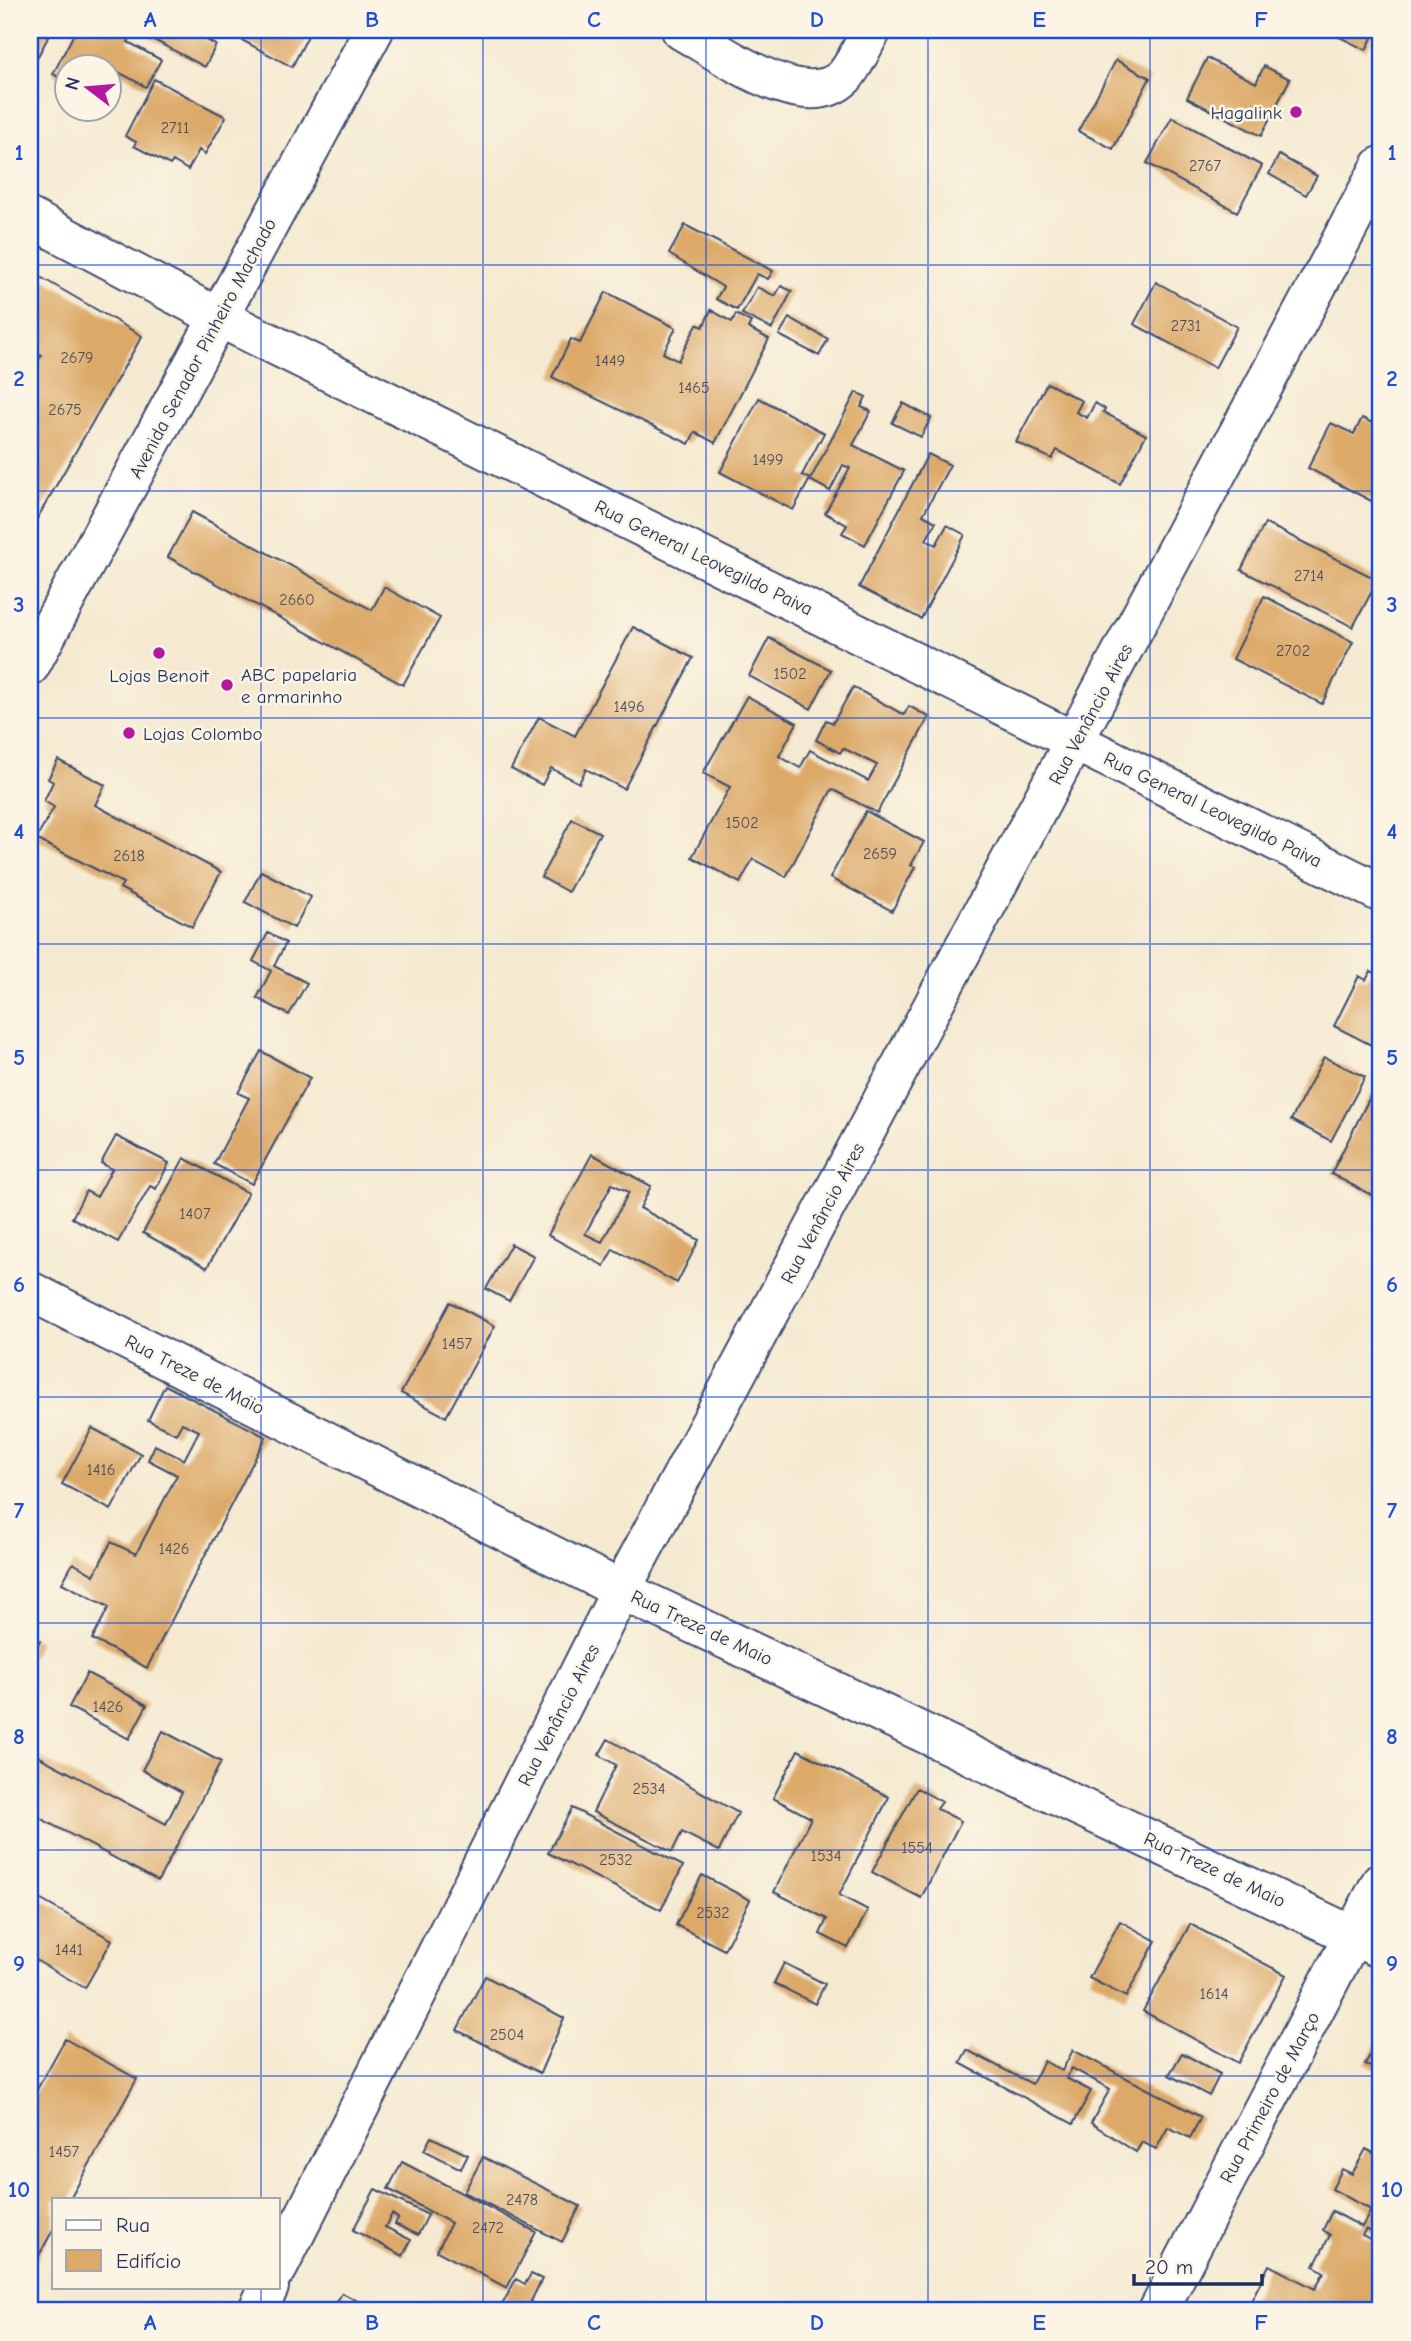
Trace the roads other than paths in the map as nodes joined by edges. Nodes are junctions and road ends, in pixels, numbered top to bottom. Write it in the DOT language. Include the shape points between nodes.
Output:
graph roads {
  1 [pos="374,30"];
  2 [pos="681,30"];
  3 [pos="872,30"];
  4 [pos="1381,166"];
  5 [pos="30,218"];
  6 [pos="218,317"];
  7 [pos="30,666"];
  8 [pos="1075,741"];
  9 [pos="1381,893"];
  10 [pos="30,1291"];
  11 [pos="621,1590"];
  12 [pos="1381,1882"];
  13 [pos="1367,1942"];
  14 [pos="280,2264"];
  15 [pos="268,2288"];
  16 [pos="257,2311"];
  17 [pos="1158,2311"];
  1 -- 6 [label="street, Avenida Senador Pinheiro Machado"];
  2 -- 3 [label="street" via="770,80 813,92 843,78"];
  4 -- 8 [label="street, Rua Venâncio Aires"];
  5 -- 6 [label="street, Rua General Leovegildo Paiva"];
  6 -- 7 [label="street, Avenida Senador Pinheiro Machado"];
  6 -- 8 [label="street, Rua General Leovegildo Paiva"];
  8 -- 9 [label="street, Rua General Leovegildo Paiva"];
  8 -- 11 [label="street, Rua Venâncio Aires"];
  10 -- 11 [label="street, Rua Treze de Maio"];
  11 -- 13 [label="street, Rua Treze de Maio"];
  11 -- 14 [label="street, Rua Venâncio Aires"];
  12 -- 13 [label="street, Rua Primeiro de Março"];
  13 -- 17 [label="street, Rua Primeiro de Março"];
  15 -- 16 [label="street"];
}
